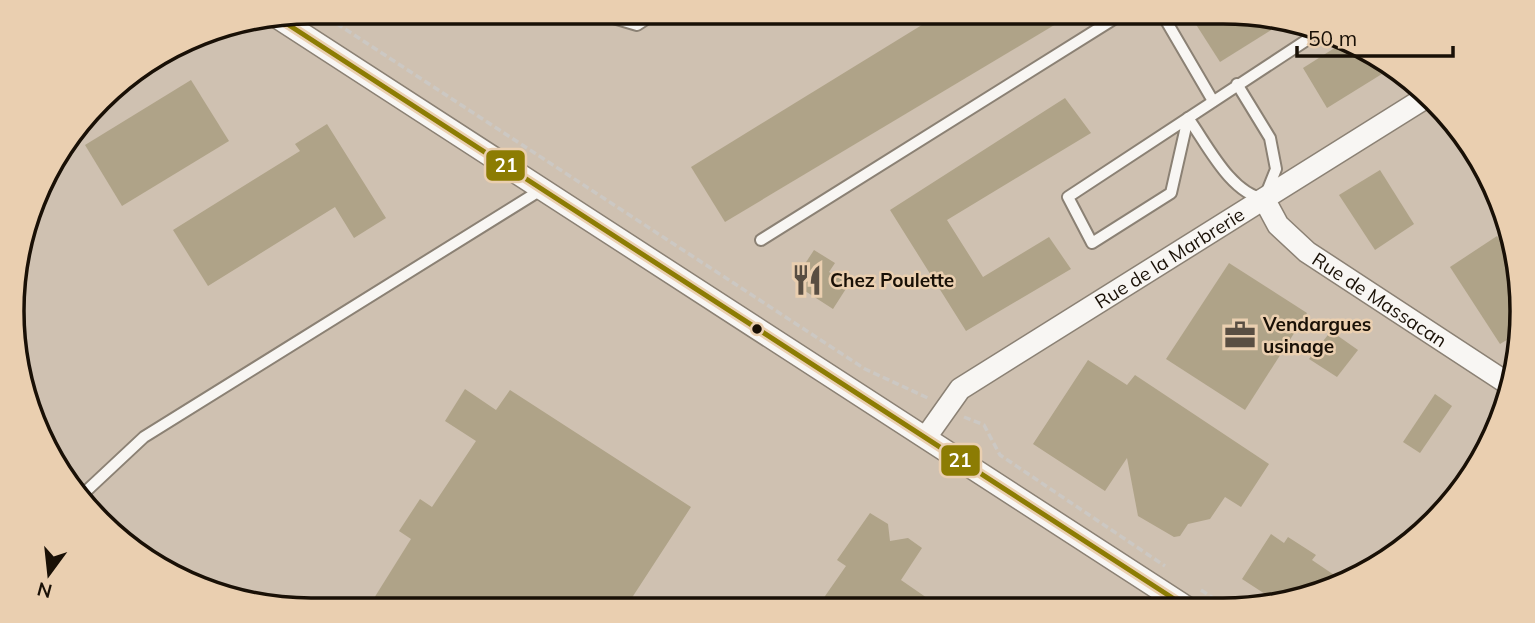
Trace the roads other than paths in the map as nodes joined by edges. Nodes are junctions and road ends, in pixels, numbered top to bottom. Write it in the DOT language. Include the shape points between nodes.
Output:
graph roads {
  1 [pos="1106,24"];
  2 [pos="1168,24"];
  3 [pos="290,25"];
  4 [pos="1310,38"];
  5 [pos="1237,84"];
  6 [pos="1213,101"];
  7 [pos="1419,102"];
  8 [pos="1188,118"];
  9 [pos="544,188"];
  10 [pos="1264,199"];
  11 [pos="761,240"];
  12 [pos="1502,380"];
  13 [pos="926,437"];
  14 [pos="87,490"];
  15 [pos="1160,598"];
  1 -- 11 [label="lane"];
  2 -- 6 [label="lane"];
  3 -- 9 [label="street"];
  4 -- 5 [label="lane"];
  5 -- 6 [label="lane"];
  5 -- 10 [label="lane" via="1270,138 1276,169"];
  6 -- 8 [label="lane"];
  7 -- 10 [label="street, Rue de la Marbrerie"];
  8 -- 8 [label="lane" via="1069,197 1092,243 1171,193"];
  8 -- 10 [label="lane" via="1236,184 1248,196"];
  9 -- 13 [label="street"];
  9 -- 14 [label="lane" via="144,437"];
  10 -- 12 [label="street, Rue de Massacan" via="1278,225 1307,252"];
  10 -- 13 [label="street, Rue de la Marbrerie" via="960,389"];
  13 -- 15 [label="street"];
}
